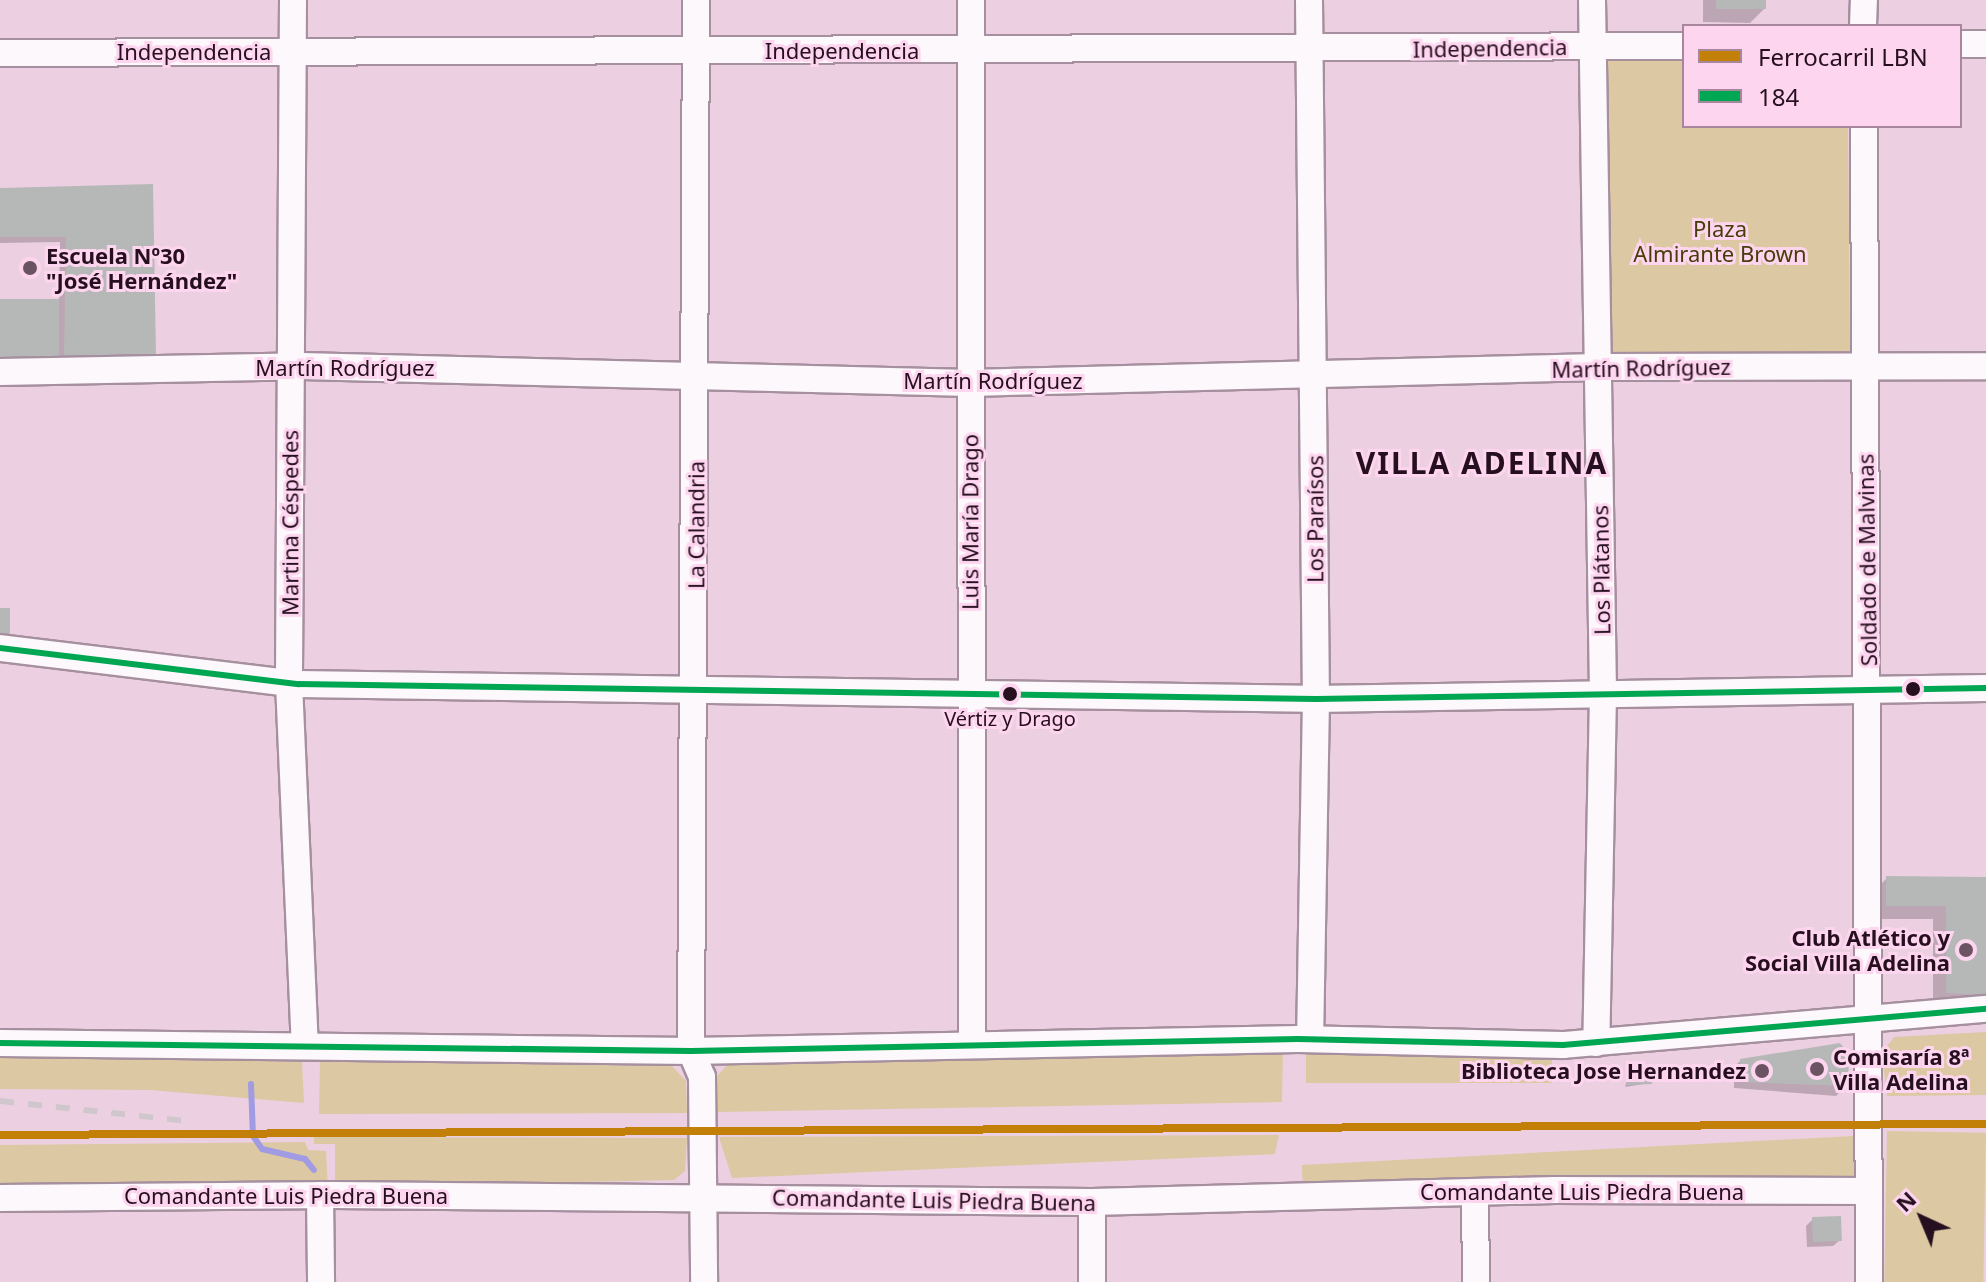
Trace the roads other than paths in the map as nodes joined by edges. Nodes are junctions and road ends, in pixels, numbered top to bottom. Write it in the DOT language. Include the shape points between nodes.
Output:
graph roads {
  1 [pos="293,0"];
  2 [pos="696,0"];
  3 [pos="971,0"];
  4 [pos="1309,0"];
  5 [pos="1592,0"];
  6 [pos="1864,0"];
  7 [pos="1863,24"];
  8 [pos="1962,44"];
  9 [pos="1986,44"];
  10 [pos="1682,46"];
  11 [pos="1592,47"];
  12 [pos="1308,49"];
  13 [pos="971,50"];
  14 [pos="698,51"];
  15 [pos="293,52"];
  16 [pos="0,53"];
  17 [pos="1864,128"];
  18 [pos="1863,364"];
  19 [pos="1986,366"];
  20 [pos="290,367"];
  21 [pos="1597,367"];
  22 [pos="0,372"];
  23 [pos="697,374"];
  24 [pos="1314,378"];
  25 [pos="970,383"];
  26 [pos="0,648"];
  27 [pos="289,683"];
  28 [pos="695,687"];
  29 [pos="1986,688"];
  30 [pos="1869,690"];
  31 [pos="1603,694"];
  32 [pos="970,695"];
  33 [pos="1316,699"];
  34 [pos="1986,1009"];
  35 [pos="1867,1018"];
  36 [pos="1310,1039"];
  37 [pos="0,1043"];
  38 [pos="1596,1043"];
  39 [pos="972,1044"];
  40 [pos="305,1046"];
  41 [pos="691,1051"];
  42 [pos="1869,1191"];
  43 [pos="1475,1192"];
  44 [pos="320,1195"];
  45 [pos="703,1196"];
  46 [pos="0,1198"];
  47 [pos="1092,1202"];
  48 [pos="321,1282"];
  49 [pos="704,1282"];
  50 [pos="1092,1282"];
  51 [pos="1476,1282"];
  52 [pos="1869,1282"];
  1 -- 15 [label="street, Martina Céspedes"];
  2 -- 14 [label="street, La Calandria"];
  3 -- 13 [label="street, Luis María Drago"];
  4 -- 12 [label="street, Los Paraísos"];
  5 -- 11 [label="street, Los Plátanos"];
  6 -- 7 [label="street"];
  8 -- 9 [label="street"];
  10 -- 11 [label="street, Independencia"];
  11 -- 12 [label="street, Independencia"];
  11 -- 21 [label="street, Los Plátanos"];
  12 -- 13 [label="street, Independencia"];
  12 -- 24 [label="street, Los Paraísos"];
  13 -- 14 [label="street, Independencia"];
  13 -- 25 [label="street, Luis María Drago"];
  14 -- 15 [label="street, Independencia"];
  14 -- 23 [label="street, La Calandria"];
  15 -- 16 [label="street, Independencia"];
  15 -- 20 [label="street, Martina Céspedes"];
  17 -- 18 [label="street, Soldado de Malvinas"];
  18 -- 19 [label="street, Martín Rodríguez"];
  18 -- 21 [label="street, Martín Rodríguez"];
  18 -- 30 [label="street, Soldado de Malvinas"];
  20 -- 22 [label="street, Martín Rodríguez"];
  20 -- 23 [label="street, Martín Rodríguez"];
  20 -- 27 [label="street, Martina Céspedes"];
  21 -- 24 [label="street, Martín Rodríguez"];
  21 -- 31 [label="street, Los Plátanos"];
  23 -- 25 [label="street, Martín Rodríguez"];
  23 -- 28 [label="street, La Calandria"];
  24 -- 25 [label="street, Martín Rodríguez"];
  24 -- 33 [label="street, Los Paraísos"];
  25 -- 32 [label="street, Luis María Drago"];
  26 -- 27 [label="street"];
  27 -- 28 [label="street"];
  27 -- 40 [label="street, Martina Céspedes"];
  28 -- 32 [label="street"];
  28 -- 41 [label="street, La Calandria"];
  29 -- 30 [label="street"];
  30 -- 31 [label="street"];
  30 -- 35 [label="street, Soldado de Malvinas"];
  31 -- 33 [label="street"];
  31 -- 38 [label="street, Los Plátanos"];
  32 -- 33 [label="street"];
  32 -- 39 [label="street, Luis María Drago"];
  33 -- 36 [label="street, Los Paraísos"];
  34 -- 35 [label="street"];
  35 -- 38 [label="street"];
  35 -- 42 [label="street, Soldado de Malvinas"];
  36 -- 38 [label="street"];
  36 -- 39 [label="street"];
  37 -- 40 [label="street"];
  39 -- 41 [label="street"];
  40 -- 41 [label="street"];
  41 -- 45 [label="street, La Calandria" via="702,1077"];
  42 -- 43 [label="street, Comandante Luis Piedra Buena"];
  42 -- 52 [label="street, Soldado de Malvinas"];
  43 -- 47 [label="street, Comandante Luis Piedra Buena"];
  43 -- 51 [label="street"];
  44 -- 45 [label="street, Comandante Luis Piedra Buena"];
  44 -- 46 [label="street, Comandante Luis Piedra Buena"];
  44 -- 48 [label="street"];
  45 -- 47 [label="street, Comandante Luis Piedra Buena"];
  45 -- 49 [label="street"];
  47 -- 50 [label="street"];
}
